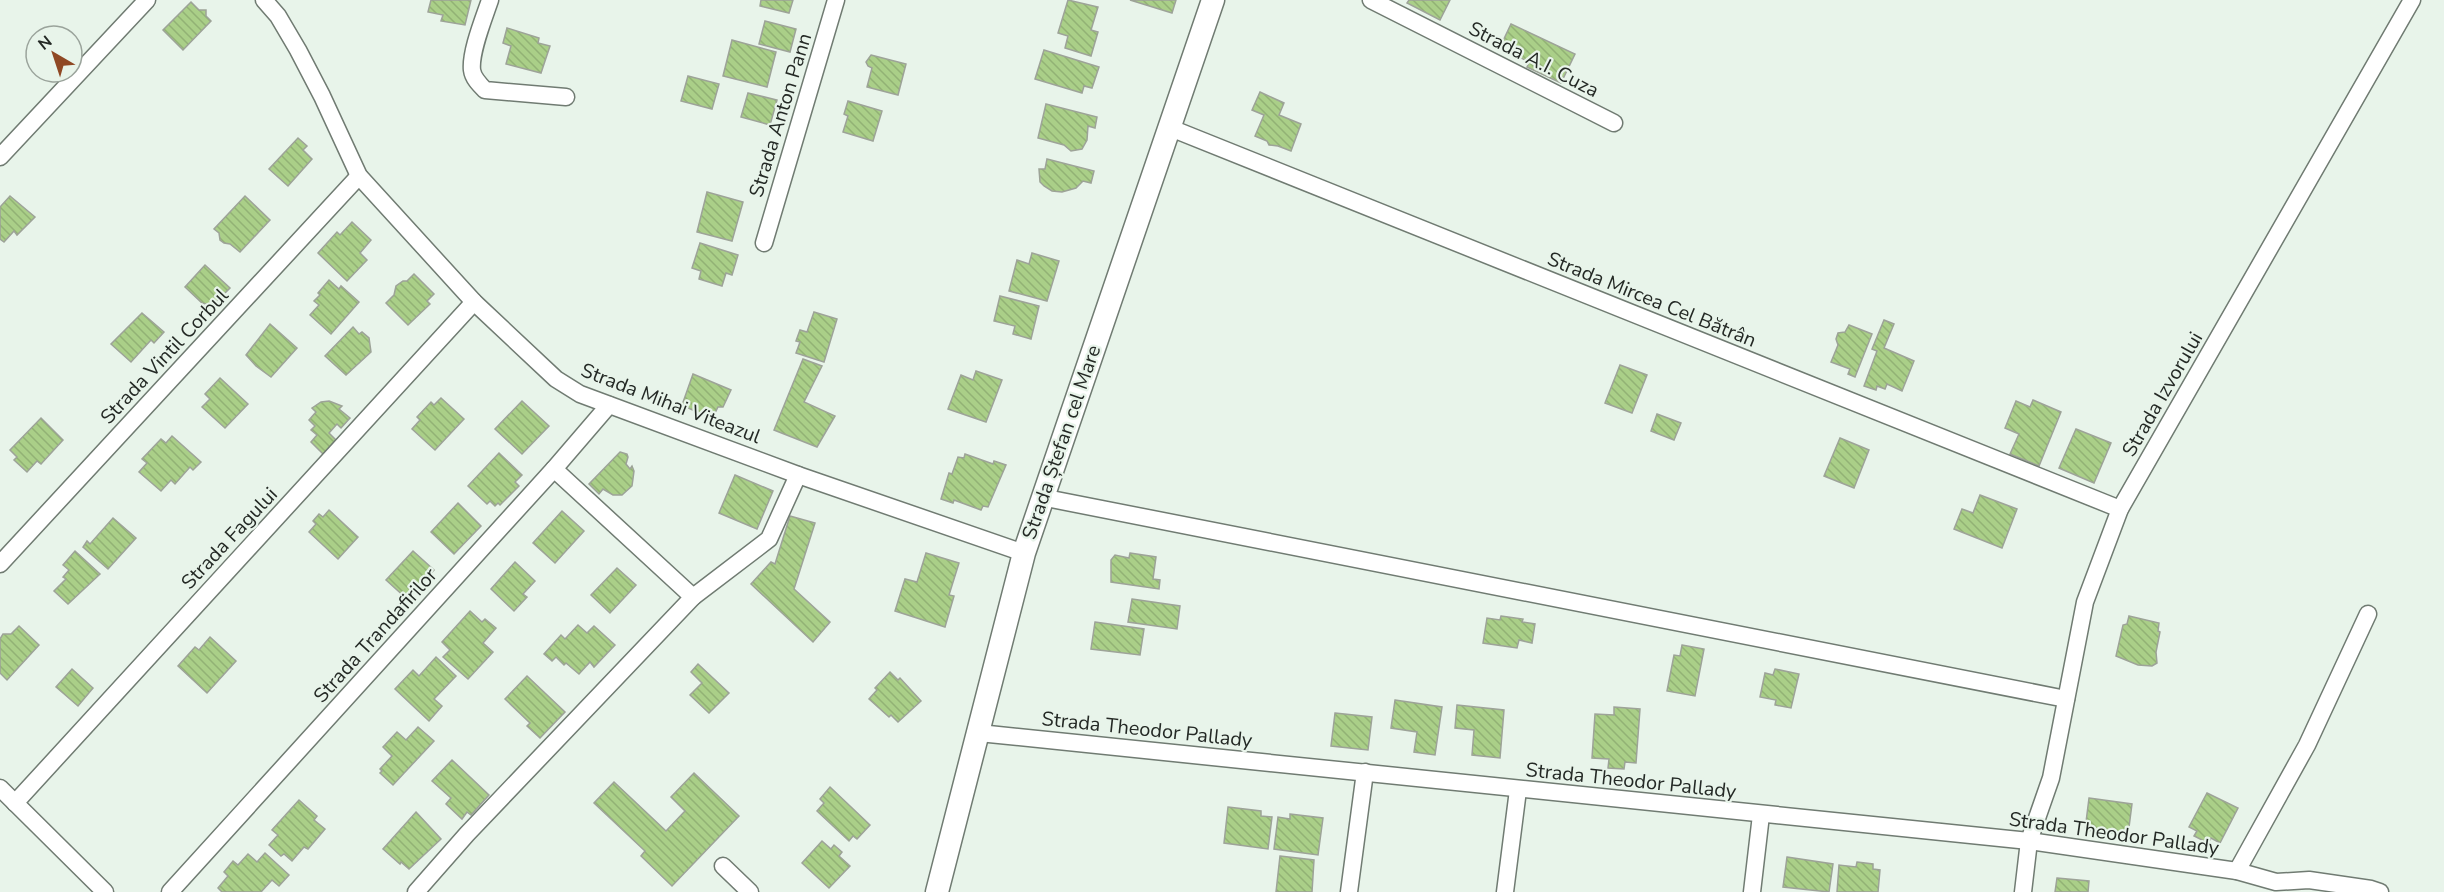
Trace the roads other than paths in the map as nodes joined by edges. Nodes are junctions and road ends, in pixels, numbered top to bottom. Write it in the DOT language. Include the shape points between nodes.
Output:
graph roads {
  1 [pos="147,0"];
  2 [pos="264,0"];
  3 [pos="490,0"];
  4 [pos="836,0"];
  5 [pos="1213,0"];
  6 [pos="1371,0"];
  7 [pos="2412,0"];
  8 [pos="566,97"];
  9 [pos="1614,123"];
  10 [pos="1168,127"];
  11 [pos="0,157"];
  12 [pos="359,176"];
  13 [pos="764,243"];
  14 [pos="474,302"];
  15 [pos="609,405"];
  16 [pos="555,469"];
  17 [pos="798,475"];
  18 [pos="1041,497"];
  19 [pos="2121,509"];
  20 [pos="1024,553"];
  21 [pos="0,564"];
  22 [pos="693,597"];
  23 [pos="2368,614"];
  24 [pos="2066,699"];
  25 [pos="979,733"];
  26 [pos="1365,772"];
  27 [pos="0,788"];
  28 [pos="1518,790"];
  29 [pos="15,803"];
  30 [pos="1761,815"];
  31 [pos="2030,841"];
  32 [pos="723,866"];
  33 [pos="2236,871"];
  34 [pos="2276,887"];
  35 [pos="105,892"];
  36 [pos="170,892"];
  37 [pos="416,892"];
  38 [pos="750,892"];
  39 [pos="937,892"];
  40 [pos="1349,892"];
  41 [pos="1505,892"];
  42 [pos="1752,892"];
  43 [pos="2023,892"];
  44 [pos="2380,892"];
  1 -- 11 [label="street"];
  2 -- 12 [label="street, Strada Mihai Viteazul" via="298,50"];
  3 -- 8 [label="street" via="472,69 476,82 485,90"];
  4 -- 13 [label="street, Strada Anton Pann"];
  5 -- 10 [label="street, Strada Ștefan cel Mare"];
  6 -- 9 [label="street, Strada A.I. Cuza"];
  7 -- 19 [label="street, Strada Izvorului"];
  10 -- 18 [label="street, Strada Ștefan cel Mare"];
  10 -- 19 [label="street, Strada Mircea Cel Bătrân"];
  12 -- 14 [label="street, Strada Mihai Viteazul"];
  12 -- 21 [label="street, Strada Vintil Corbul"];
  14 -- 15 [label="street, Strada Mihai Viteazul" via="556,379"];
  14 -- 29 [label="street, Strada Fagului"];
  15 -- 16 [label="street, Strada Trandafirilor"];
  15 -- 17 [label="street, Strada Mihai Viteazul"];
  16 -- 22 [label="street"];
  16 -- 36 [label="street, Strada Trandafirilor"];
  17 -- 20 [label="street, Strada Mihai Viteazul"];
  17 -- 22 [label="street" via="769,539"];
  18 -- 20 [label="street, Strada Ștefan cel Mare"];
  18 -- 24 [label="street"];
  19 -- 24 [label="street, Strada Izvorului" via="2085,602"];
  20 -- 25 [label="street, Strada Ștefan cel Mare"];
  22 -- 37 [label="street" via="466,834"];
  23 -- 33 [label="street" via="2307,745"];
  24 -- 31 [label="street, Strada Izvorului" via="2051,778"];
  25 -- 26 [label="street, Strada Theodor Pallady"];
  25 -- 39 [label="street, Strada Ștefan cel Mare"];
  26 -- 28 [label="street, Strada Theodor Pallady"];
  26 -- 40 [label="street"];
  27 -- 29 [label="street"];
  28 -- 30 [label="street, Strada Theodor Pallady"];
  28 -- 41 [label="street"];
  29 -- 35 [label="street"];
  30 -- 31 [label="street, Strada Theodor Pallady"];
  30 -- 42 [label="street"];
  31 -- 33 [label="street, Strada Theodor Pallady"];
  31 -- 43 [label="street, Strada Izvorului"];
  32 -- 38 [label="street"];
  33 -- 34 [label="street, Strada Theodor Pallady"];
  34 -- 44 [label="street, Strada Theodor Pallady" via="2309,880"];
}
